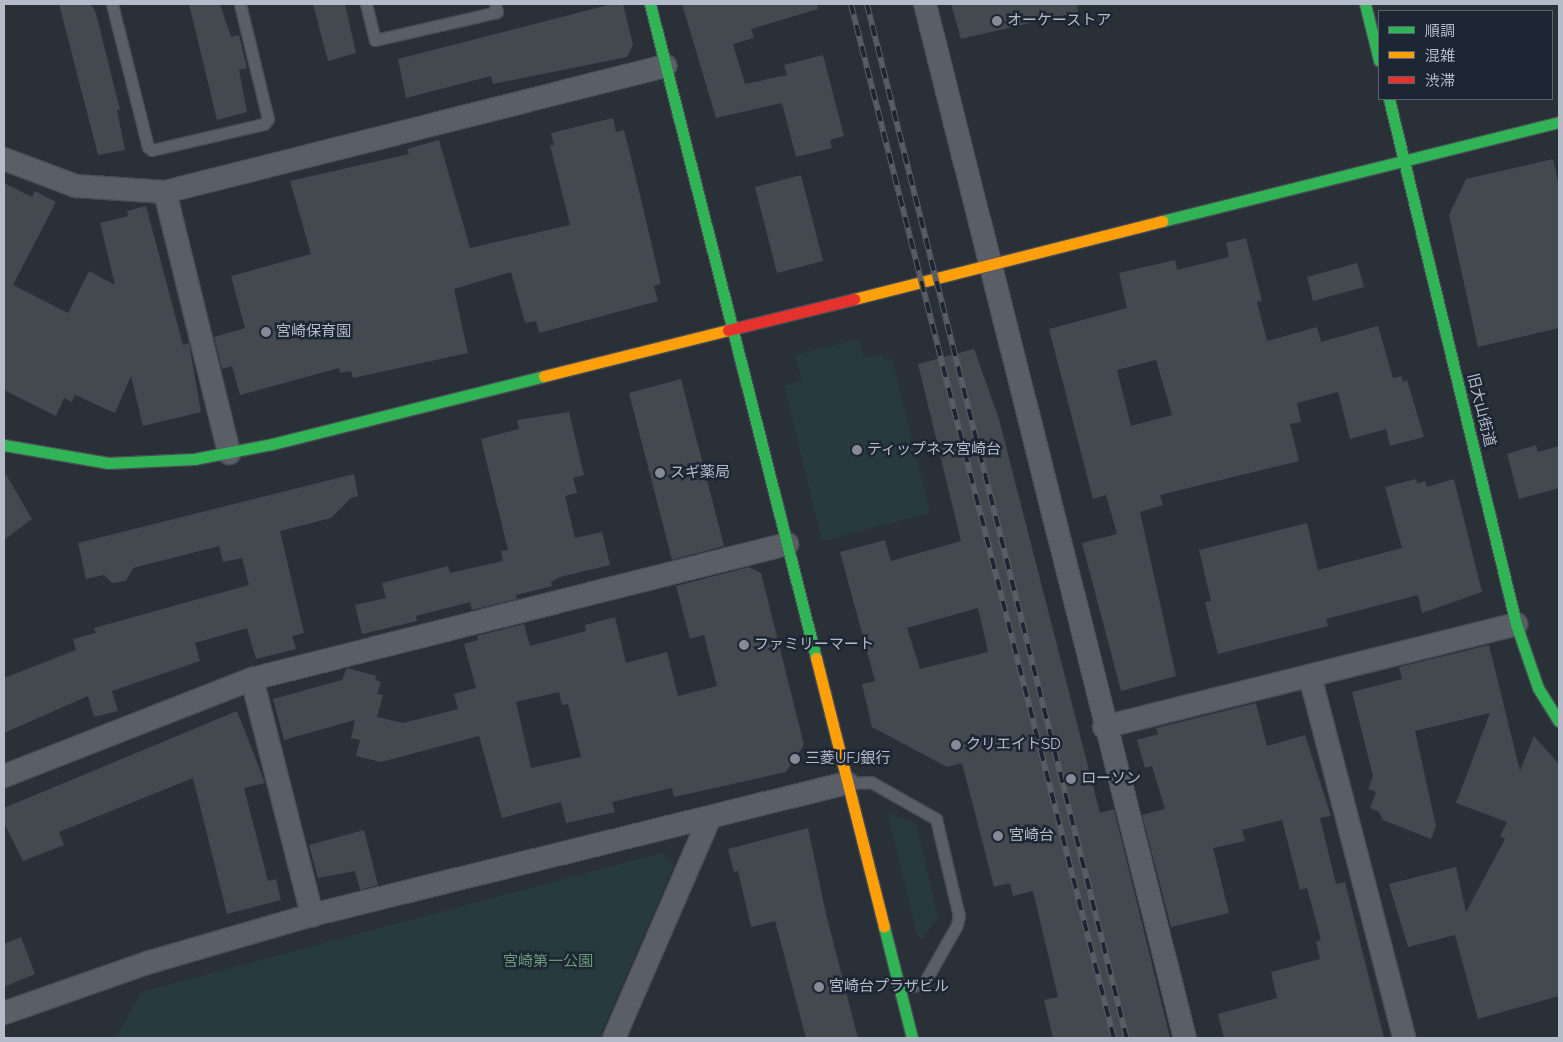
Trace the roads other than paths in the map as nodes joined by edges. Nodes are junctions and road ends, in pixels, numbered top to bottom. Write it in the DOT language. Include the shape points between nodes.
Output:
graph roads {
  1 [pos="112,4"];
  2 [pos="240,4"];
  3 [pos="366,4"];
  4 [pos="495,4"];
  5 [pos="650,4"];
  6 [pos="926,4"];
  7 [pos="1365,4"];
  8 [pos="1378,56"];
  9 [pos="665,66"];
  10 [pos="1389,100"];
  11 [pos="1559,122"];
  12 [pos="4,159"];
  13 [pos="1405,160"];
  14 [pos="165,192"];
  15 [pos="992,263"];
  16 [pos="732,328"];
  17 [pos="4,445"];
  18 [pos="229,453"];
  19 [pos="787,544"];
  20 [pos="1516,624"];
  21 [pos="1310,676"];
  22 [pos="252,679"];
  23 [pos="1559,721"];
  24 [pos="1104,728"];
  25 [pos="4,776"];
  26 [pos="847,783"];
  27 [pos="709,819"];
  28 [pos="312,915"];
  29 [pos="900,990"];
  30 [pos="4,1013"];
  31 [pos="614,1038"];
  32 [pos="912,1038"];
  33 [pos="1185,1038"];
  34 [pos="1404,1038"];
  1 -- 2 [label="lane" via="148,147 152,150 264,124 268,119"];
  3 -- 4 [label="lane" via="375,40 497,12"];
  5 -- 9 [label="street"];
  6 -- 15 [label="street"];
  7 -- 8 [label="street"];
  9 -- 14 [label="street"];
  9 -- 16 [label="street"];
  10 -- 13 [label="street, 旧大山街道"];
  11 -- 13 [label="street"];
  12 -- 14 [label="street" via="76,186"];
  13 -- 15 [label="street"];
  13 -- 20 [label="street, 旧大山街道"];
  14 -- 18 [label="street"];
  15 -- 16 [label="street"];
  15 -- 24 [label="street"];
  16 -- 18 [label="street" via="382,420"];
  16 -- 19 [label="street"];
  17 -- 18 [label="street" via="108,463"];
  19 -- 22 [label="street"];
  19 -- 26 [label="street"];
  20 -- 21 [label="street"];
  20 -- 23 [label="street, 旧大山街道" via="1538,688"];
  21 -- 24 [label="street"];
  21 -- 34 [label="street"];
  22 -- 25 [label="street"];
  22 -- 28 [label="street"];
  24 -- 33 [label="street"];
  26 -- 27 [label="street"];
  26 -- 29 [label="street"];
  26 -- 29 [label="lane" via="871,782 936,819 959,916 958,925 924,983"];
  27 -- 28 [label="street"];
  27 -- 31 [label="street"];
  28 -- 30 [label="street" via="150,962"];
  29 -- 32 [label="street"];
}
